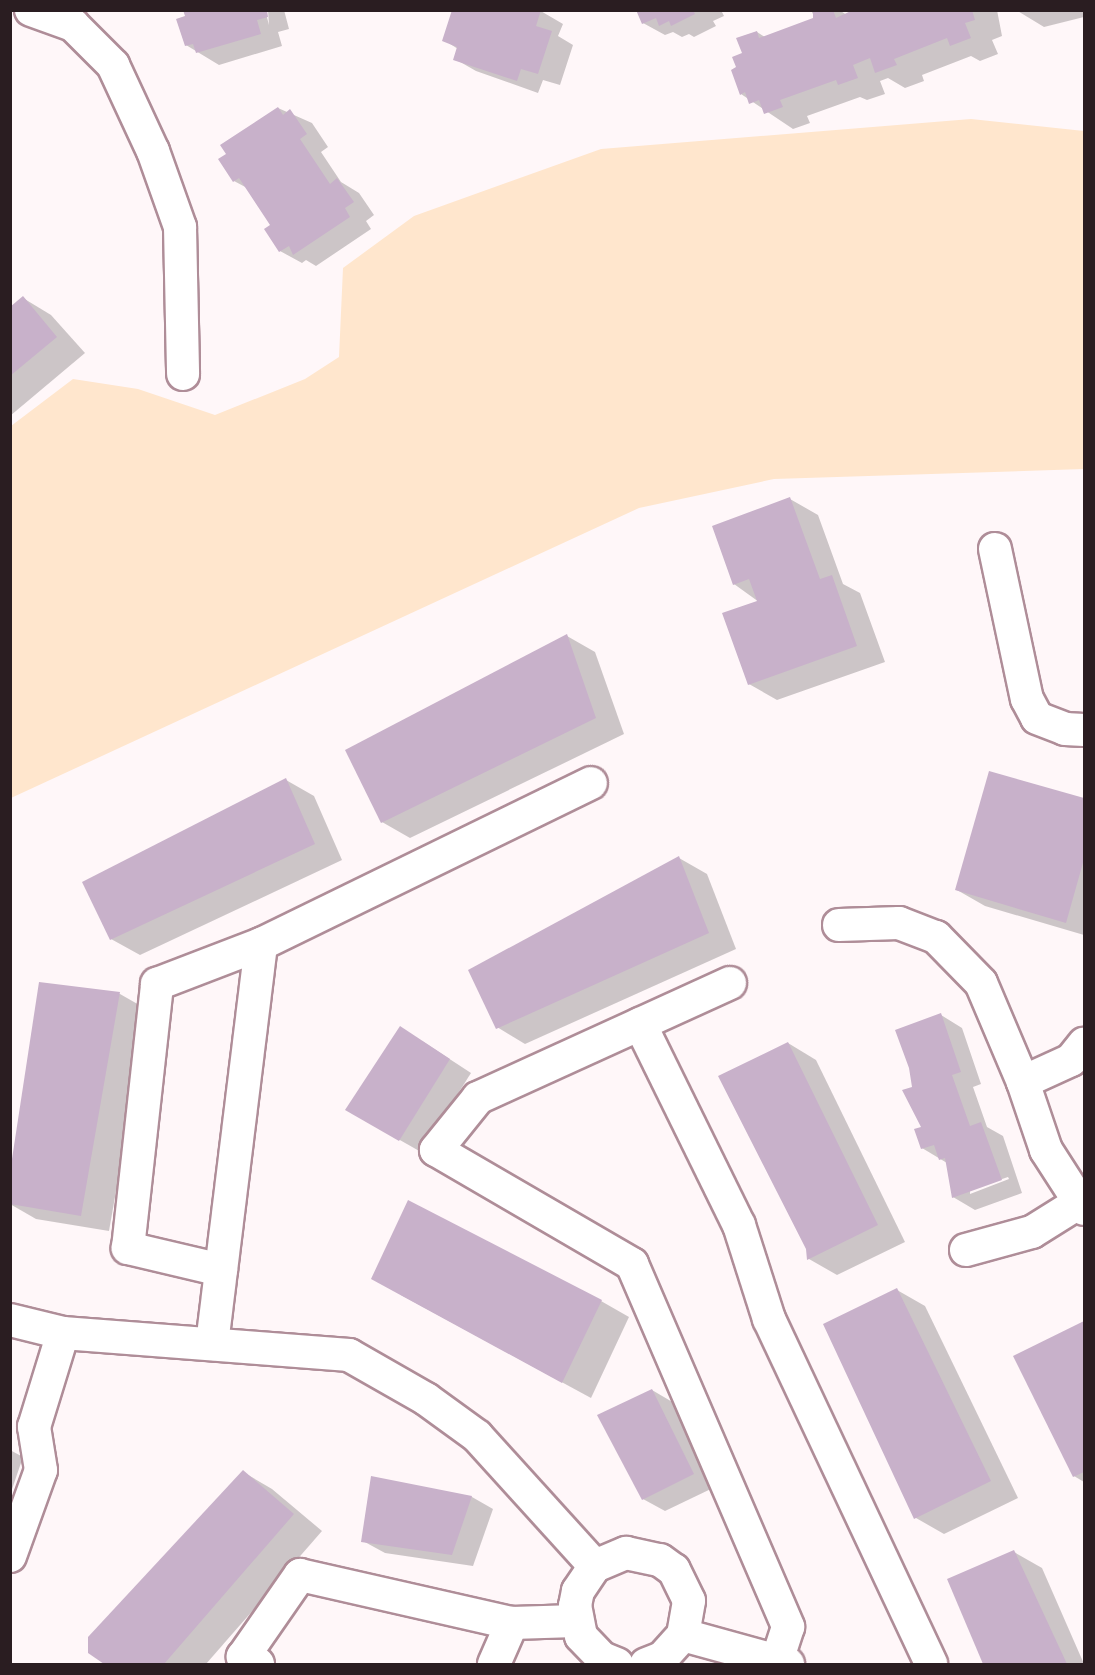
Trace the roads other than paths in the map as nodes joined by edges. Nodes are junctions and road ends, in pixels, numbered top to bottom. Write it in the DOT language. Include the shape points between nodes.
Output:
graph roads {
  1 [pos="17,10"];
  2 [pos="31,10"];
  3 [pos="10,27"];
  4 [pos="183,374"];
  5 [pos="995,549"];
  6 [pos="1084,730"];
  7 [pos="591,783"];
  8 [pos="839,925"];
  9 [pos="261,944"];
  10 [pos="730,983"];
  11 [pos="640,1024"];
  12 [pos="1084,1044"];
  13 [pos="1023,1082"];
  14 [pos="1082,1205"];
  15 [pos="966,1250"];
  16 [pos="221,1270"];
  17 [pos="10,1320"];
  18 [pos="63,1333"];
  19 [pos="212,1344"];
  20 [pos="10,1556"];
  21 [pos="595,1566"];
  22 [pos="576,1621"];
  23 [pos="512,1623"];
  24 [pos="683,1635"];
  25 [pos="783,1662"];
  26 [pos="258,1665"];
  27 [pos="494,1665"];
  28 [pos="617,1665"];
  29 [pos="646,1665"];
  30 [pos="931,1665"];
  1 -- 3 [label="street"];
  2 -- 4 [label="street" via="73,25 113,65 153,151 180,227"];
  5 -- 6 [label="street" via="1032,709 1037,718 1065,729"];
  7 -- 9 [label="street"];
  8 -- 13 [label="street" via="899,923 936,937 981,982"];
  9 -- 16 [label="street"];
  9 -- 16 [label="street" via="157,984 128,1248"];
  10 -- 11 [label="street"];
  11 -- 25 [label="street" via="478,1098 436,1150 632,1264 788,1627"];
  11 -- 30 [label="street" via="739,1226 769,1318"];
  12 -- 13 [label="street" via="1071,1060"];
  13 -- 14 [label="street" via="1046,1150"];
  14 -- 15 [label="street" via="1032,1232"];
  16 -- 19 [label="street"];
  17 -- 18 [label="street"];
  18 -- 19 [label="street"];
  18 -- 20 [label="street" via="34,1427 41,1470"];
  19 -- 21 [label="street" via="349,1355 426,1399 477,1436"];
  21 -- 22 [label="street" via="578,1591"];
  21 -- 24 [label="street" via="609,1557 635,1553 660,1560 674,1570 689,1601"];
  22 -- 23 [label="street"];
  22 -- 28 [label="street" via="590,1648"];
  23 -- 26 [label="street" via="300,1575 243,1657"];
  23 -- 27 [label="street"];
  24 -- 25 [label="street"];
  24 -- 29 [label="street" via="662,1658"];
}
